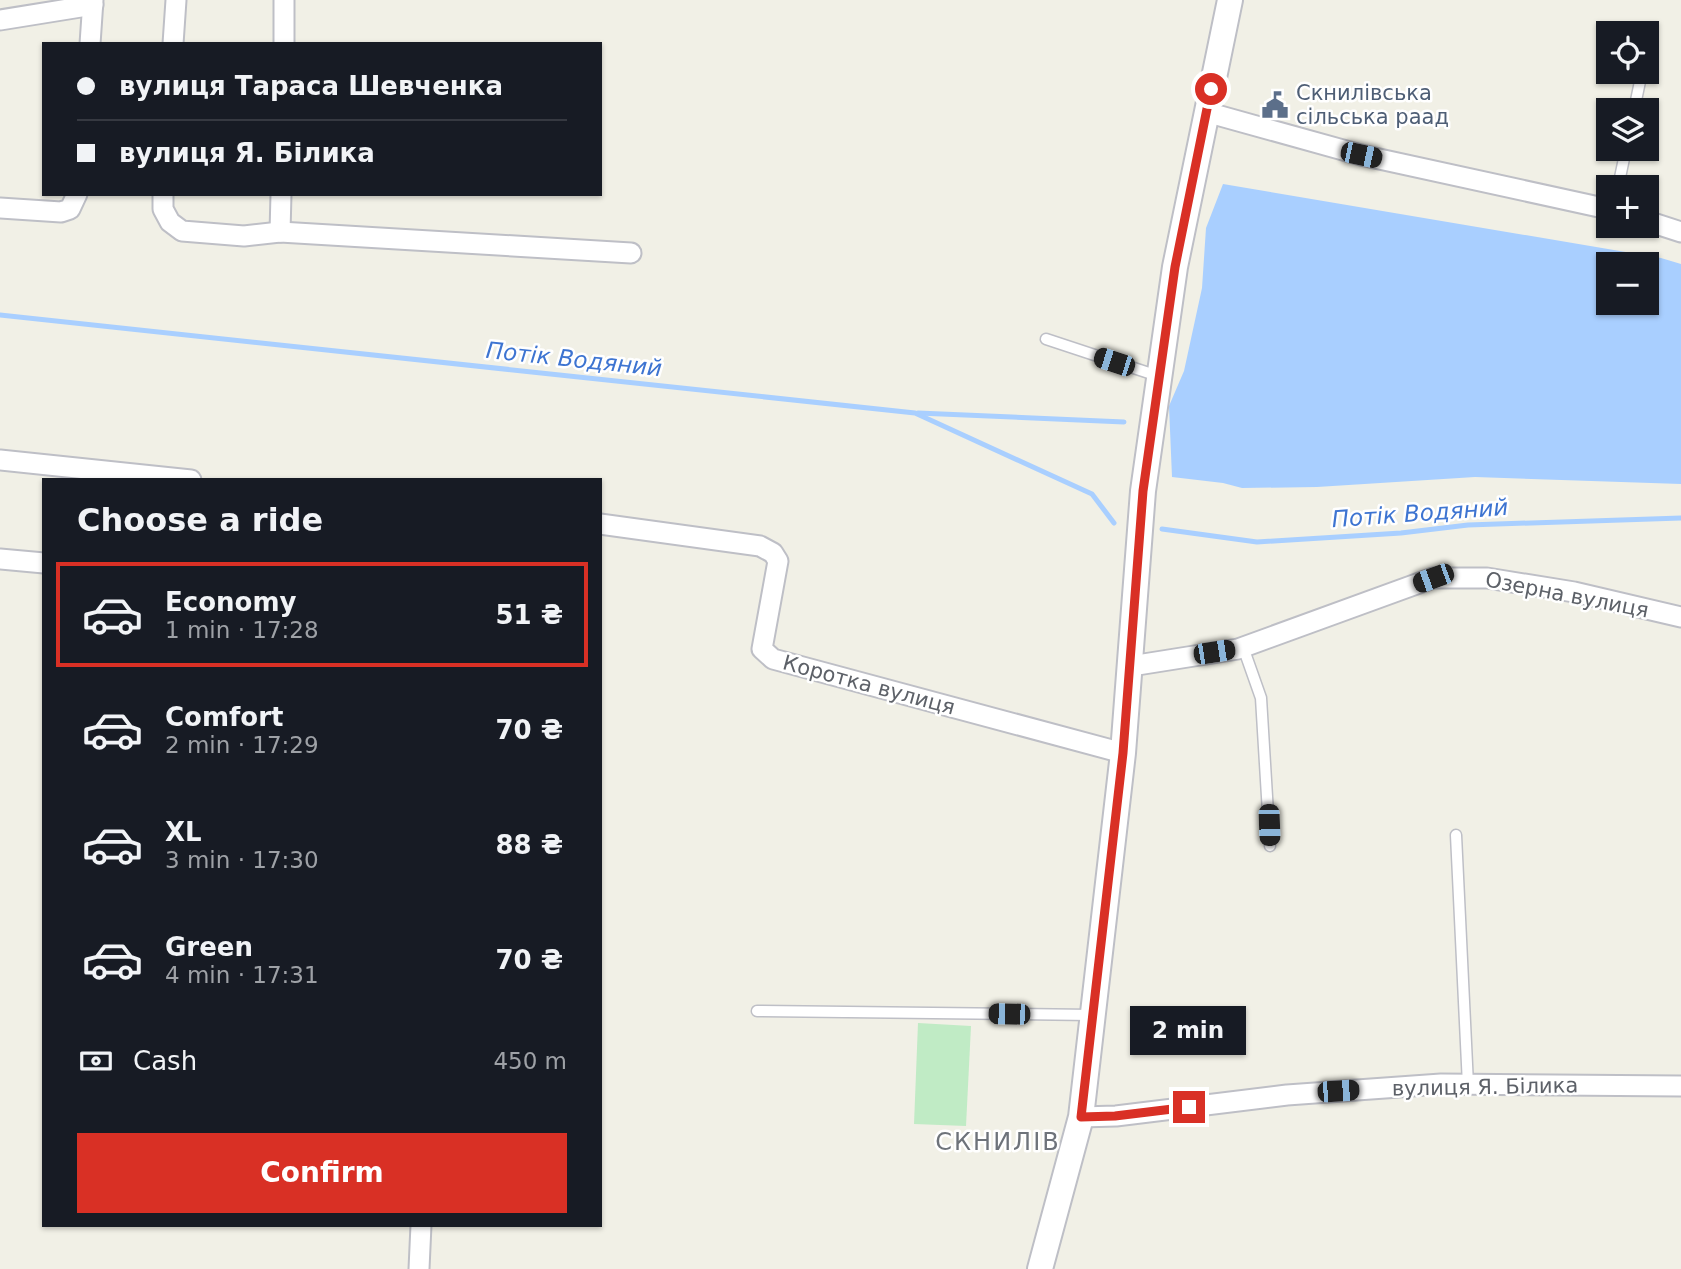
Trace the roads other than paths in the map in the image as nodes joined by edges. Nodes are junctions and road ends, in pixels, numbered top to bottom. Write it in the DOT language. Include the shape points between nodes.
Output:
graph roads {
  1 [pos="176,0"];
  2 [pos="284,0"];
  3 [pos="1230,0"];
  4 [pos="93,3"];
  5 [pos="0,20"];
  6 [pos="90,42"];
  7 [pos="173,42"];
  8 [pos="284,42"];
  9 [pos="1206,112"];
  10 [pos="76,196"];
  11 [pos="163,196"];
  12 [pos="281,196"];
  13 [pos="1596,206"];
  14 [pos="0,208"];
  15 [pos="1659,225"];
  16 [pos="280,232"];
  17 [pos="1681,232"];
  18 [pos="631,253"];
  19 [pos="1046,339"];
  20 [pos="1159,377"];
  21 [pos="0,460"];
  22 [pos="172,478"];
  23 [pos="602,524"];
  24 [pos="0,559"];
  25 [pos="42,563"];
  26 [pos="1681,617"];
  27 [pos="1243,647"];
  28 [pos="1131,666"];
  29 [pos="1123,753"];
  30 [pos="1456,835"];
  31 [pos="1270,846"];
  32 [pos="757,1011"];
  33 [pos="1092,1015"];
  34 [pos="1468,1084"];
  35 [pos="1681,1086"];
  36 [pos="1081,1117"];
  37 [pos="421,1227"];
  38 [pos="419,1269"];
  39 [pos="1040,1269"];
  1 -- 7 [label="street"];
  2 -- 8 [label="street"];
  3 -- 9 [label="street"];
  4 -- 5 [label="street"];
  4 -- 6 [label="street"];
  9 -- 13 [label="street" via="1361,155"];
  9 -- 20 [label="street"];
  10 -- 14 [label="street" via="71,209 61,212"];
  11 -- 16 [label="street" via="170,222 182,231 244,236"];
  12 -- 16 [label="street"];
  15 -- 17 [label="street"];
  16 -- 18 [label="street"];
  19 -- 20 [label="lane"];
  20 -- 28 [label="street" via="1143,491"];
  21 -- 22 [label="street"];
  23 -- 29 [label="street, Коротка вулиця" via="760,546 773,553 778,561 762,649 773,659"];
  24 -- 25 [label="street"];
  26 -- 27 [label="street, Озерна вулиця" via="1500,580 1433,578"];
  27 -- 28 [label="street, Озерна вулиця"];
  27 -- 31 [label="lane" via="1261,698"];
  28 -- 29 [label="street"];
  29 -- 33 [label="street"];
  30 -- 34 [label="lane"];
  32 -- 33 [label="lane"];
  33 -- 36 [label="street"];
  34 -- 35 [label="street, вулиця Я. Білика"];
  34 -- 36 [label="street, вулиця Я. Білика" via="1287,1095"];
  36 -- 39 [label="street"];
  37 -- 38 [label="street"];
}
